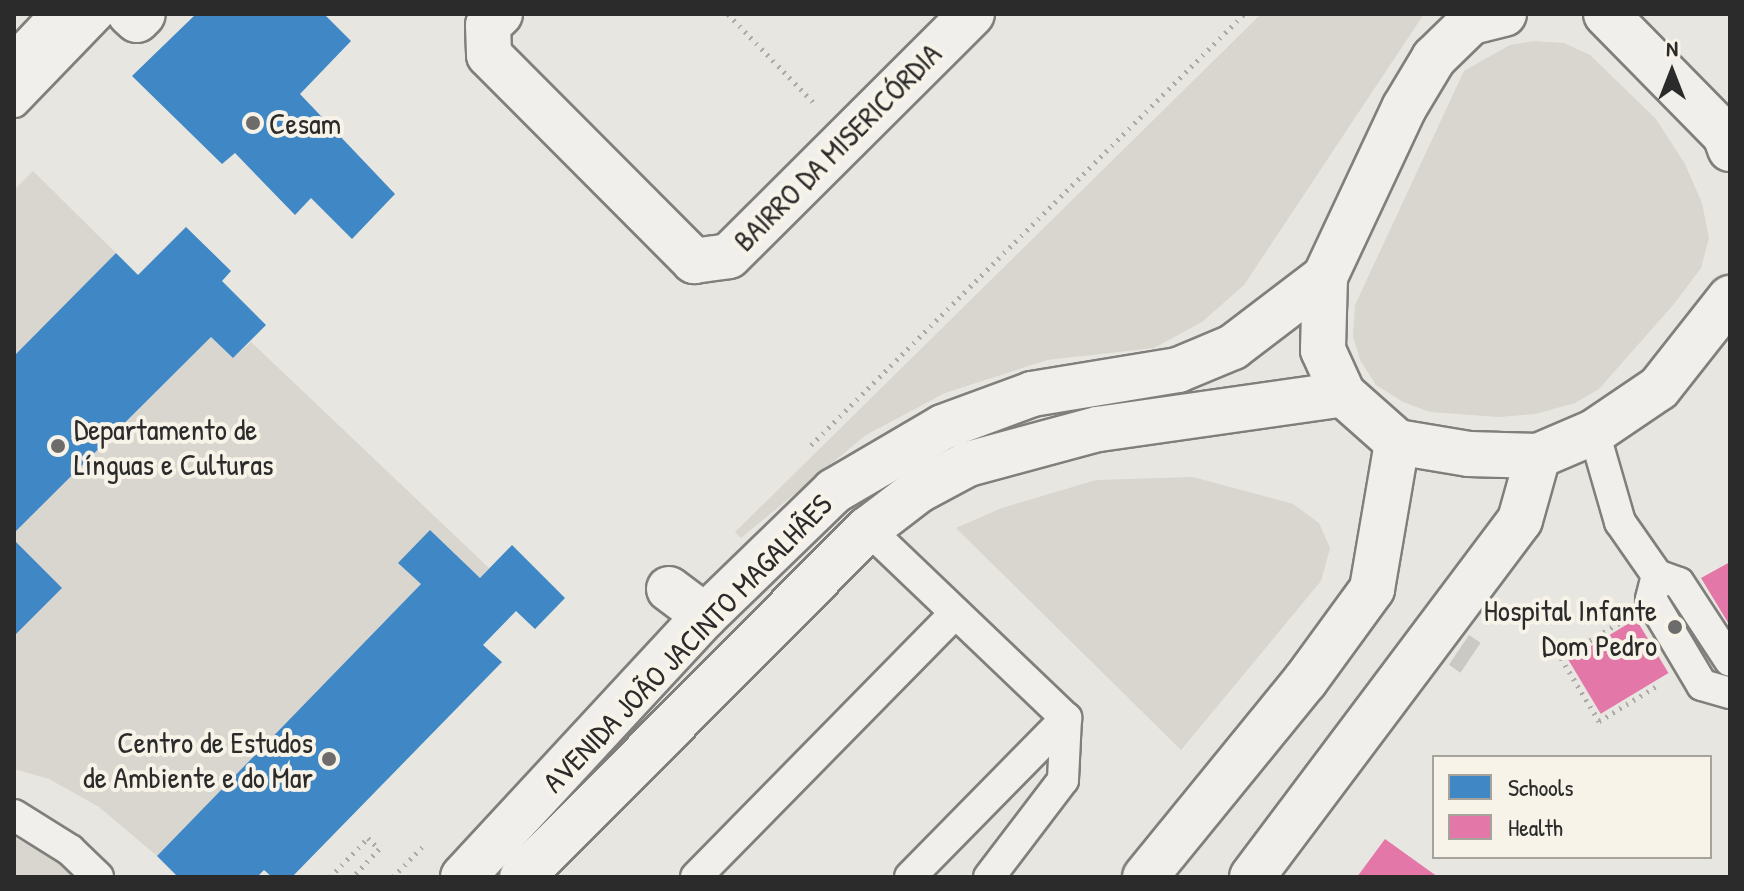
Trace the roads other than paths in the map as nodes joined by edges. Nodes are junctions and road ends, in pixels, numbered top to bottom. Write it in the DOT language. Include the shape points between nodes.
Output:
graph roads {
  1 [pos="65,14"];
  2 [pos="99,14"];
  3 [pos="130,14"];
  4 [pos="143,14"];
  5 [pos="500,14"];
  6 [pos="972,14"];
  7 [pos="1608,14"];
  8 [pos="1482,17"];
  9 [pos="14,68"];
  10 [pos="14,102"];
  11 [pos="1728,138"];
  12 [pos="1325,277"];
  13 [pos="1730,298"];
  14 [pos="1343,394"];
  15 [pos="1594,432"];
  16 [pos="1397,442"];
  17 [pos="1538,456"];
  18 [pos="868,529"];
  19 [pos="1657,575"];
  20 [pos="669,589"];
  21 [pos="1695,607"];
  22 [pos="955,613"];
  23 [pos="705,616"];
  24 [pos="1666,625"];
  25 [pos="1730,661"];
  26 [pos="1730,691"];
  27 [pos="1066,718"];
  28 [pos="14,815"];
  29 [pos="98,877"];
  30 [pos="463,877"];
  31 [pos="522,877"];
  32 [pos="696,877"];
  33 [pos="910,877"];
  34 [pos="989,877"];
  35 [pos="1145,877"];
  36 [pos="1252,877"];
  1 -- 9 [label="street"];
  2 -- 10 [label="lane"];
  3 -- 4 [label="street" via="137,20"];
  5 -- 6 [label="street, BAIRRO DA MISERICÓRDIA" via="488,25 489,55 694,261 729,256"];
  7 -- 11 [label="street"];
  8 -- 12 [label="street" via="1434,58 1404,108"];
  12 -- 14 [label="street" via="1323,350"];
  12 -- 23 [label="street, AVENIDA JOÃO JACINTO MAGALHÃES" via="1233,347 1178,370 1032,394 943,427 834,491"];
  13 -- 15 [label="street" via="1659,388"];
  14 -- 16 [label="street"];
  14 -- 18 [label="street, AVENIDA JOÃO JACINTO MAGALHÃES" via="1098,429 968,464 919,490"];
  15 -- 17 [label="street"];
  15 -- 19 [label="lane" via="1620,522"];
  16 -- 17 [label="street" via="1469,454"];
  16 -- 35 [label="street" via="1372,589 1305,681"];
  17 -- 36 [label="street" via="1520,520"];
  18 -- 22 [label="lane"];
  18 -- 31 [label="street, AVENIDA JOÃO JACINTO MAGALHÃES"];
  19 -- 21 [label="lane" via="1679,583"];
  19 -- 24 [label="lane" via="1651,599"];
  20 -- 23 [label="street"];
  21 -- 24 [label="lane"];
  21 -- 25 [label="lane"];
  22 -- 27 [label="lane"];
  22 -- 32 [label="lane"];
  23 -- 30 [label="street, AVENIDA JOÃO JACINTO MAGALHÃES"];
  24 -- 26 [label="lane" via="1702,685"];
  27 -- 33 [label="lane"];
  27 -- 34 [label="lane" via="1063,780"];
  28 -- 29 [label="lane" via="70,850"];
}
